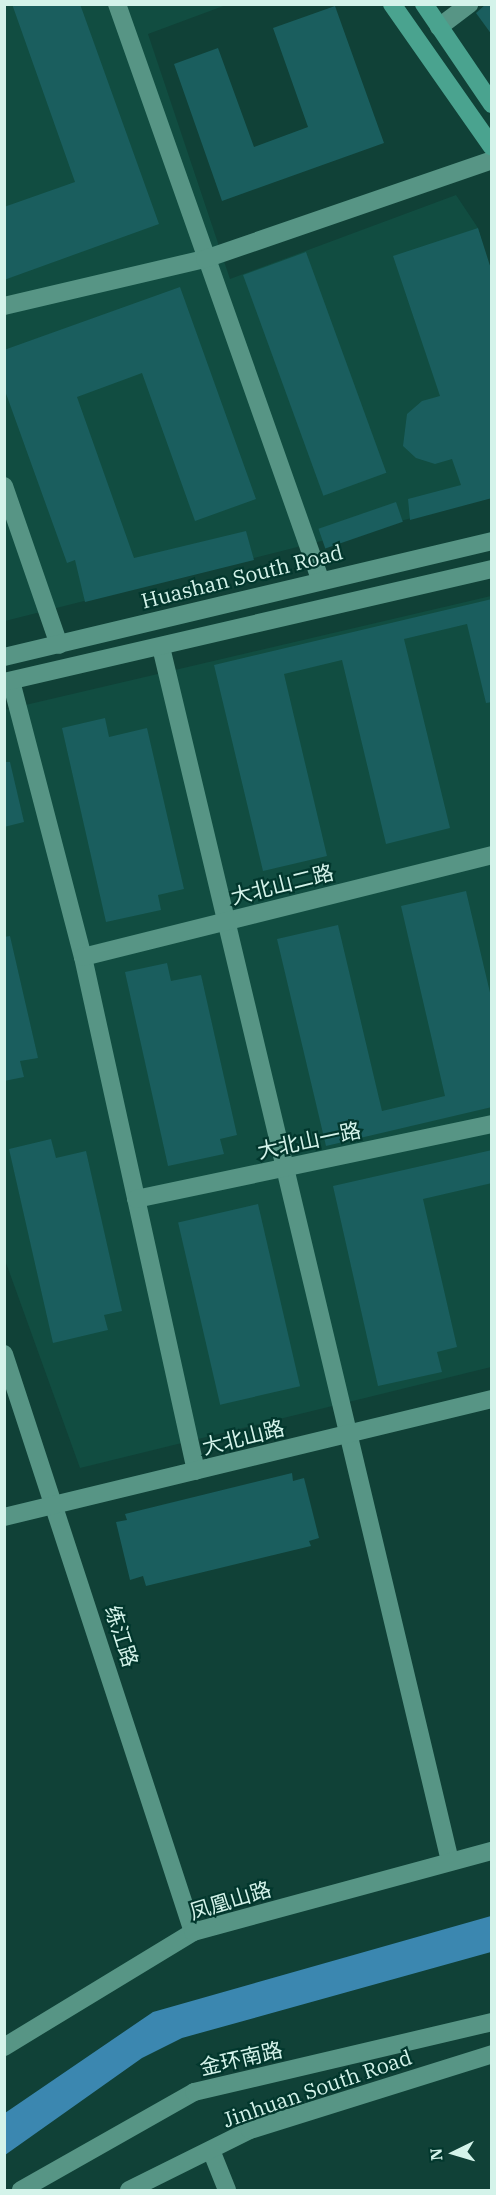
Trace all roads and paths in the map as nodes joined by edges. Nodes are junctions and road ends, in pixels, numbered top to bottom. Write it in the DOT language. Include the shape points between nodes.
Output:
graph roads {
  1 [pos="117,4"];
  2 [pos="392,4"];
  3 [pos="423,4"];
  4 [pos="469,4"];
  5 [pos="439,27"];
  6 [pos="492,104"];
  7 [pos="492,147"];
  8 [pos="492,160"];
  9 [pos="205,259"];
  10 [pos="4,306"];
  11 [pos="4,486"];
  12 [pos="492,541"];
  13 [pos="492,569"];
  14 [pos="320,579"];
  15 [pos="59,645"];
  16 [pos="161,647"];
  17 [pos="4,657"];
  18 [pos="8,681"];
  19 [pos="492,855"];
  20 [pos="229,920"];
  21 [pos="83,957"];
  22 [pos="492,1124"];
  23 [pos="285,1168"];
  24 [pos="136,1199"];
  25 [pos="4,1354"];
  26 [pos="492,1399"];
  27 [pos="348,1434"];
  28 [pos="196,1472"];
  29 [pos="55,1501"];
  30 [pos="4,1517"];
  31 [pos="492,1851"];
  32 [pos="450,1861"];
  33 [pos="193,1932"];
  34 [pos="492,2022"];
  35 [pos="4,2047"];
  36 [pos="492,2054"];
  37 [pos="211,2150"];
  38 [pos="21,2190"];
  39 [pos="129,2190"];
  40 [pos="227,2190"];
  1 -- 9 [label="street"];
  2 -- 7 [label="main road"];
  3 -- 5 [label="main road"];
  4 -- 5 [label="street"];
  5 -- 6 [label="main road"];
  8 -- 9 [label="street"];
  9 -- 10 [label="street"];
  9 -- 14 [label="street"];
  11 -- 15 [label="street"];
  12 -- 14 [label="street, Huashan South Road"];
  13 -- 16 [label="street"];
  14 -- 15 [label="street, Huashan South Road"];
  15 -- 17 [label="street, Huashan South Road"];
  16 -- 18 [label="street"];
  16 -- 20 [label="street"];
  18 -- 21 [label="street"];
  19 -- 20 [label="street, 大北山二路"];
  20 -- 21 [label="street, 大北山二路"];
  20 -- 23 [label="street"];
  21 -- 24 [label="street"];
  22 -- 23 [label="street, 大北山一路"];
  23 -- 24 [label="street, 大北山一路"];
  23 -- 27 [label="street"];
  24 -- 28 [label="street"];
  25 -- 29 [label="street, 练江路"];
  26 -- 27 [label="street, 大北山路"];
  27 -- 28 [label="street, 大北山路"];
  27 -- 32 [label="street"];
  28 -- 29 [label="street, 大北山路"];
  29 -- 30 [label="street, 大北山路"];
  29 -- 33 [label="street, 练江路"];
  31 -- 32 [label="street, 凤凰山路"];
  32 -- 33 [label="street, 凤凰山路"];
  33 -- 35 [label="street, 凤凰山路"];
  34 -- 38 [label="street, 金环南路" via="194,2092"];
  36 -- 37 [label="street, Jinhuan South Road" via="250,2130"];
  37 -- 39 [label="street, Jinhuan South Road"];
  37 -- 40 [label="street"];
}
